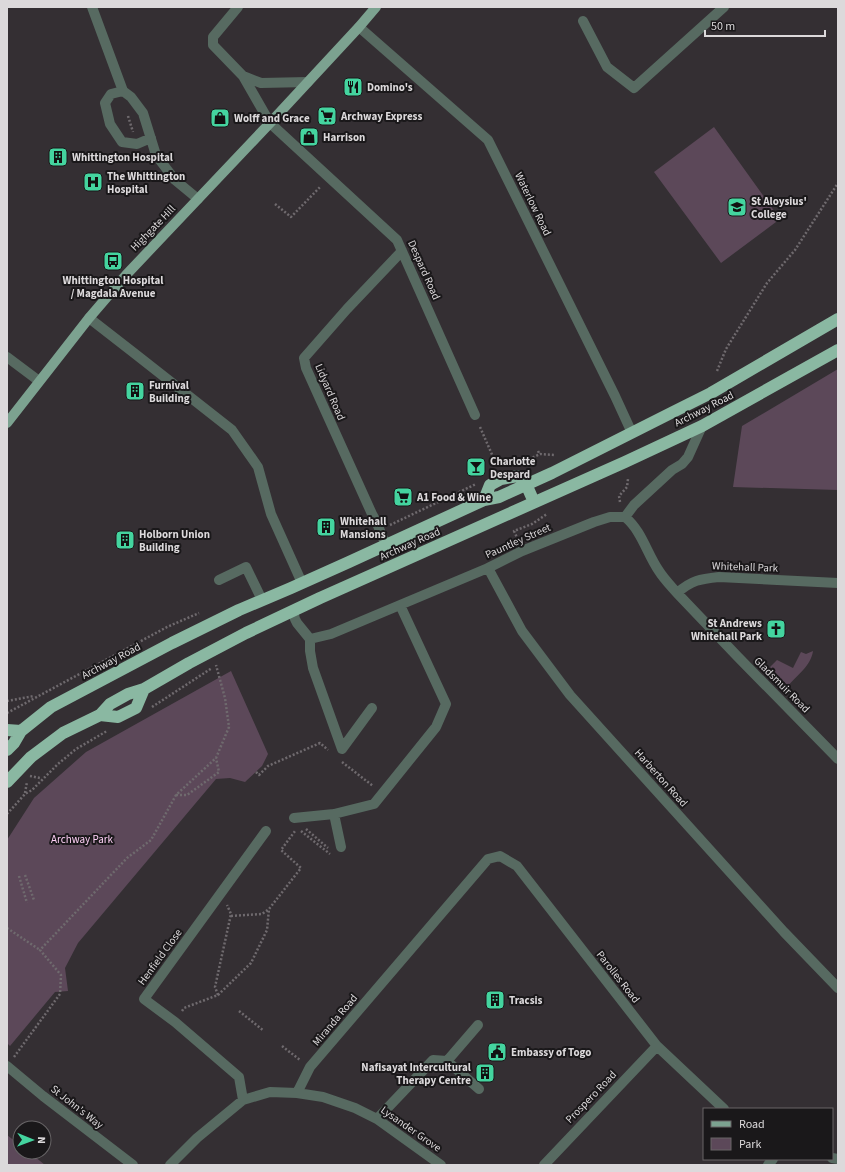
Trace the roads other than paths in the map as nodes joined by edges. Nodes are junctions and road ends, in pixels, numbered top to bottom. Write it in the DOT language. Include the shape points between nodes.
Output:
graph roads {
  1 [pos="92,7"];
  2 [pos="238,7"];
  3 [pos="376,7"];
  4 [pos="724,7"];
  5 [pos="583,21"];
  6 [pos="359,27"];
  7 [pos="243,76"];
  8 [pos="308,82"];
  9 [pos="123,91"];
  10 [pos="270,123"];
  11 [pos="151,138"];
  12 [pos="198,199"];
  13 [pos="402,250"];
  14 [pos="88,318"];
  15 [pos="838,319"];
  16 [pos="838,350"];
  17 [pos="7,357"];
  18 [pos="40,381"];
  19 [pos="475,415"];
  20 [pos="7,423"];
  21 [pos="702,426"];
  22 [pos="632,433"];
  23 [pos="526,484"];
  24 [pos="534,502"];
  25 [pos="625,518"];
  26 [pos="386,544"];
  27 [pos="488,568"];
  28 [pos="219,580"];
  29 [pos="838,583"];
  30 [pos="302,584"];
  31 [pos="677,593"];
  32 [pos="262,600"];
  33 [pos="400,605"];
  34 [pos="293,611"];
  35 [pos="310,639"];
  36 [pos="372,708"];
  37 [pos="7,730"];
  38 [pos="21,731"];
  39 [pos="7,750"];
  40 [pos="838,758"];
  41 [pos="7,782"];
  42 [pos="334,814"];
  43 [pos="294,818"];
  44 [pos="266,831"];
  45 [pos="336,849"];
  46 [pos="500,856"];
  47 [pos="838,988"];
  48 [pos="478,1025"];
  49 [pos="657,1046"];
  50 [pos="447,1061"];
  51 [pos="7,1066"];
  52 [pos="479,1089"];
  53 [pos="297,1093"];
  54 [pos="243,1100"];
  55 [pos="723,1108"];
  56 [pos="377,1119"];
  57 [pos="133,1165"];
  58 [pos="170,1165"];
  59 [pos="441,1165"];
  60 [pos="544,1165"];
  1 -- 9 [label="street"];
  2 -- 7 [label="street" via="213,37 213,45"];
  3 -- 6 [label="main road, Highgate Hill"];
  4 -- 5 [label="street" via="634,88 607,66"];
  6 -- 8 [label="main road, Highgate Hill"];
  6 -- 22 [label="street, Waterlow Road" via="488,140"];
  7 -- 8 [label="street" via="261,83"];
  7 -- 10 [label="street, Despard Road"];
  8 -- 10 [label="main road, Highgate Hill"];
  9 -- 11 [label="street" via="143,113"];
  9 -- 11 [label="street" via="111,94 105,103 110,124 122,142 137,144"];
  10 -- 12 [label="main road, Highgate Hill"];
  10 -- 13 [label="street, Despard Road" via="397,240"];
  11 -- 12 [label="street" via="156,155 175,180"];
  12 -- 14 [label="main road, Highgate Hill"];
  13 -- 19 [label="street, Despard Road"];
  13 -- 26 [label="street, Lidyard Road" via="304,358 306,368"];
  14 -- 18 [label="main road, Highgate Hill"];
  14 -- 30 [label="street" via="232,430 258,467 271,514"];
  15 -- 22 [label="highway, Archway Road" via="711,393"];
  16 -- 21 [label="highway, Archway Road"];
  17 -- 18 [label="street"];
  18 -- 20 [label="main road, Highgate Hill"];
  21 -- 24 [label="highway, Archway Road"];
  21 -- 25 [label="street" via="688,457 634,505"];
  22 -- 23 [label="highway, Archway Road"];
  23 -- 24 [label="highway"];
  23 -- 26 [label="highway, Archway Road" via="518,476 501,479 490,485 484,500"];
  24 -- 34 [label="highway, Archway Road"];
  25 -- 27 [label="street, Pauntley Street" via="610,517 594,522 522,551"];
  25 -- 31 [label="street" via="631,522 658,570"];
  26 -- 30 [label="highway, Archway Road"];
  27 -- 33 [label="street, Pauntley Street"];
  27 -- 47 [label="street, Harberton Road" via="522,631 570,695 784,932"];
  28 -- 32 [label="street" via="246,568"];
  29 -- 31 [label="street, Whitehall Park" via="719,577 700,579"];
  30 -- 32 [label="highway, Archway Road"];
  31 -- 40 [label="street, Gladsmuir Road"];
  32 -- 38 [label="highway, Archway Road" via="51,707"];
  33 -- 35 [label="street, Pauntley Street" via="332,634"];
  33 -- 42 [label="street" via="446,704 436,727 374,804"];
  34 -- 35 [label="street" via="297,623"];
  34 -- 41 [label="highway, Archway Road" via="246,633 144,689 110,704 100,715 63,733 31,757"];
  35 -- 36 [label="street" via="313,668 339,753"];
  37 -- 38 [label="highway"];
  38 -- 39 [label="highway, Archway Road" via="14,744"];
  42 -- 43 [label="street"];
  42 -- 45 [label="street"];
  44 -- 54 [label="street, Henfield Close" via="144,999 239,1077"];
  46 -- 49 [label="street, Parolles Road" via="517,866"];
  46 -- 53 [label="street, Miranda Road" via="488,859 310,1068"];
  48 -- 50 [label="street"];
  49 -- 55 [label="street, Parolles Road"];
  49 -- 60 [label="street, Prospero Road"];
  50 -- 52 [label="street"];
  50 -- 56 [label="street" via="433,1060"];
  51 -- 57 [label="street, St John's Way"];
  53 -- 54 [label="street" via="270,1092"];
  53 -- 56 [label="street, Lysander Grove" via="323,1097"];
  54 -- 58 [label="street" via="197,1138"];
  56 -- 59 [label="street, Lysander Grove"];
}
